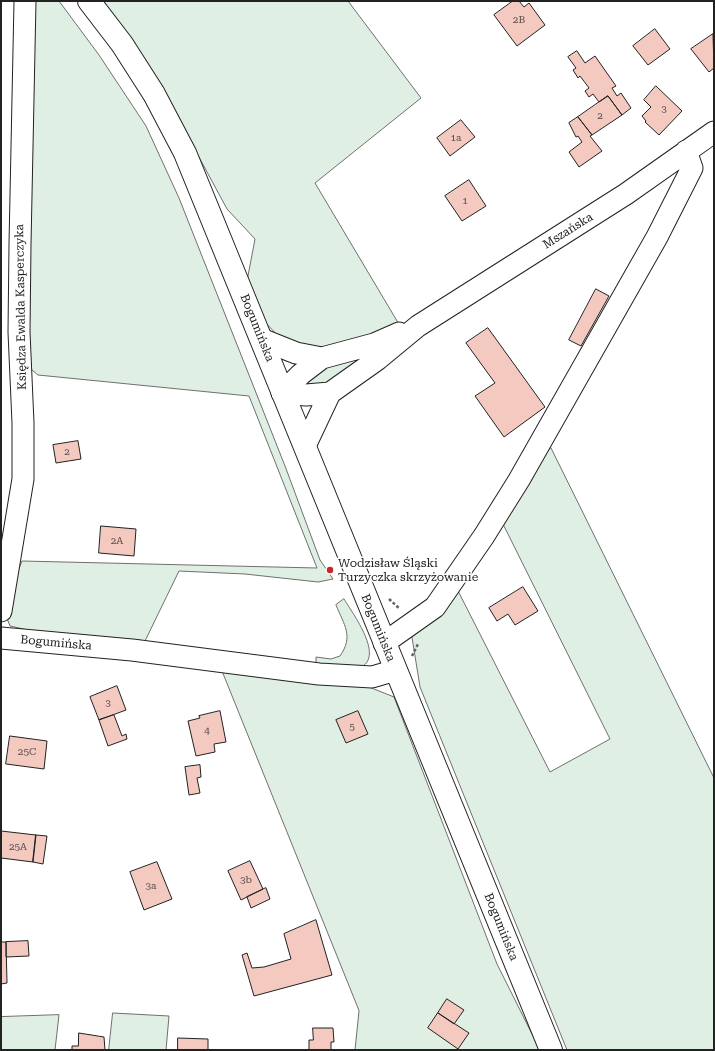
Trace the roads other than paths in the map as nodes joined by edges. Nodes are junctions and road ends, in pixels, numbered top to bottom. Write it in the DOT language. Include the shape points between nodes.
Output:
graph roads {
  1 [pos="25,1"];
  2 [pos="89,1"];
  3 [pos="714,132"];
  4 [pos="686,151"];
  5 [pos="418,326"];
  6 [pos="261,340"];
  7 [pos="322,358"];
  8 [pos="282,393"];
  9 [pos="330,393"];
  10 [pos="305,446"];
  11 [pos="1,611"];
  12 [pos="1,638"];
  13 [pos="384,643"];
  14 [pos="396,670"];
  15 [pos="551,1050"];
  1 -- 11 [label="street, Księdza Ewalda Kasperczyka" via="20,258 23,479"];
  2 -- 6 [label="main road, Bogumińska" via="122,44 154,94 181,146"];
  3 -- 4 [label="street, Mszańska"];
  4 -- 5 [label="street, Mszańska" via="626,194"];
  4 -- 13 [label="street" via="692,168 657,237 519,480 435,607"];
  5 -- 7 [label="street, Mszańska" via="374,344"];
  5 -- 9 [label="street, Mszańska" via="378,359"];
  6 -- 7 [label="street" via="296,353"];
  6 -- 8 [label="main road, Bogumińska"];
  7 -- 8 [label="street"];
  8 -- 9 [label="street"];
  8 -- 10 [label="main road, Bogumińska"];
  9 -- 10 [label="street"];
  10 -- 13 [label="main road, Bogumińska"];
  12 -- 14 [label="street, Bogumińska" via="132,650 319,674 372,677"];
  13 -- 14 [label="main road, Bogumińska"];
  14 -- 15 [label="main road, Bogumińska"];
}
